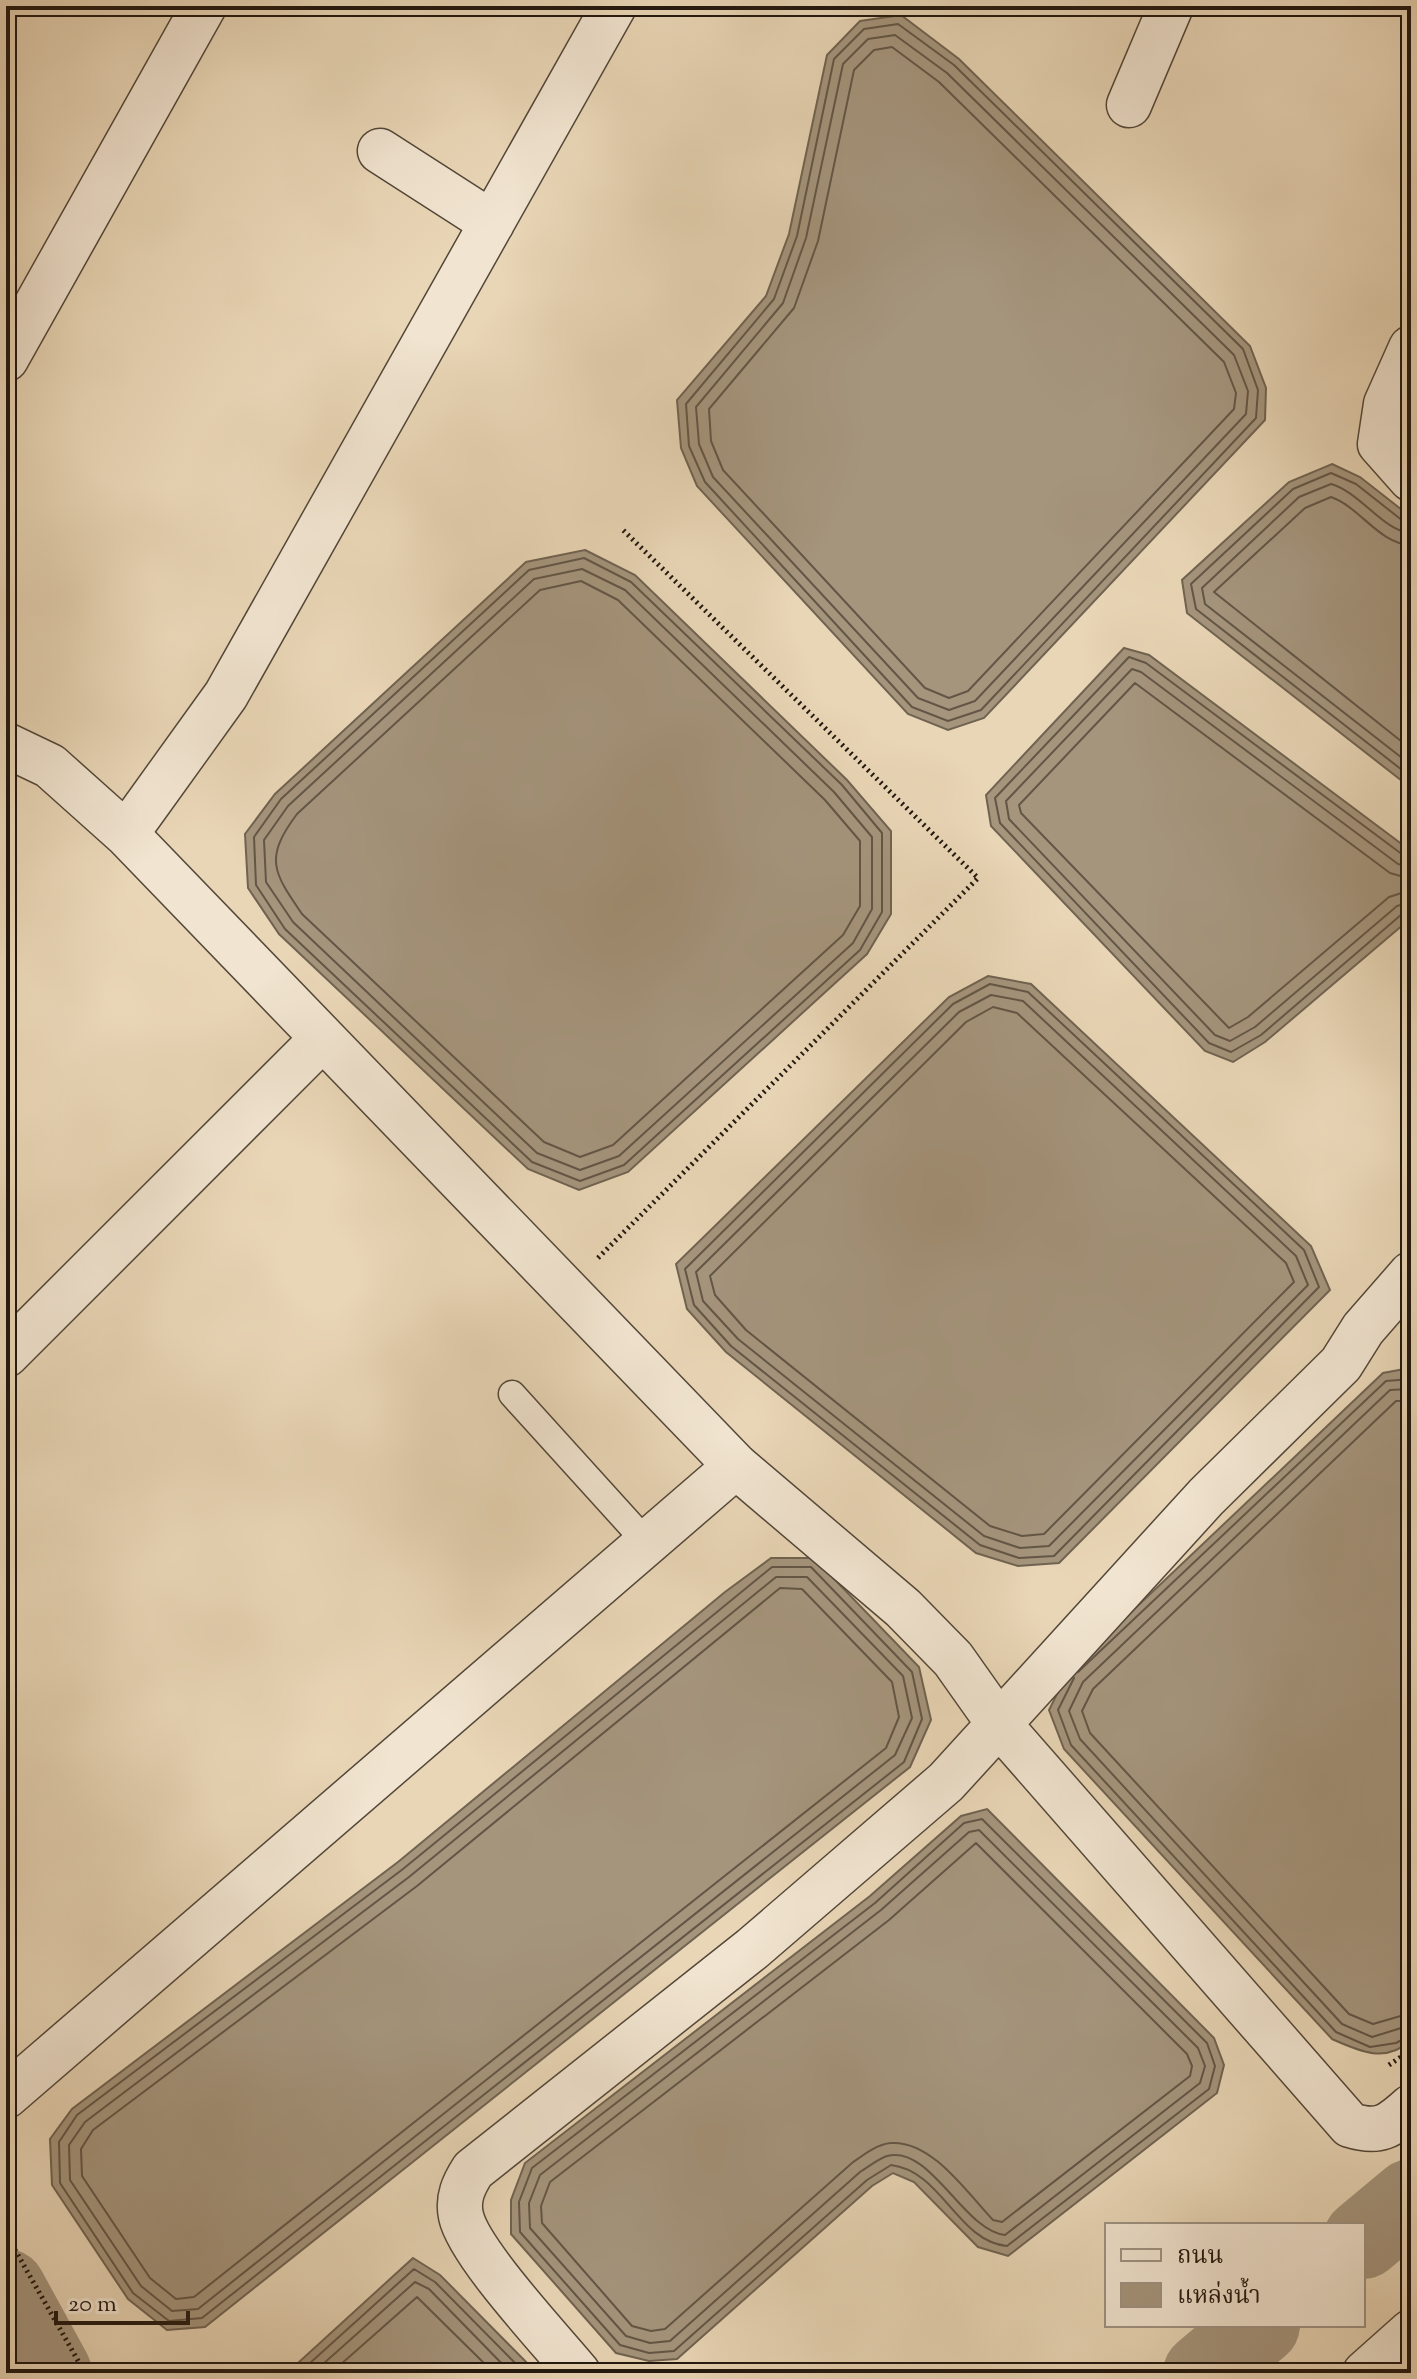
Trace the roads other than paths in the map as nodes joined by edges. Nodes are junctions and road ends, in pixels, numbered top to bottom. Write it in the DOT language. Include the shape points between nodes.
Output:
graph roads {
  1 [pos="204,6"];
  2 [pos="614,6"];
  3 [pos="1171,6"];
  4 [pos="1129,105"];
  5 [pos="380,151"];
  6 [pos="492,223"];
  7 [pos="1411,348"];
  8 [pos="6,359"];
  9 [pos="1411,479"];
  10 [pos="6,745"];
  11 [pos="126,834"];
  12 [pos="323,1038"];
  13 [pos="1411,1274"];
  14 [pos="6,1355"];
  15 [pos="512,1394"];
  16 [pos="736,1466"];
  17 [pos="647,1543"];
  18 [pos="999,1724"];
  19 [pos="6,2096"];
  20 [pos="1411,2107"];
  21 [pos="1411,2332"];
  22 [pos="578,2373"];
  23 [pos="1365,2373"];
  1 -- 8 [label="street"];
  2 -- 6 [label="street"];
  3 -- 4 [label="street"];
  5 -- 6 [label="street"];
  6 -- 11 [label="street" via="226,695"];
  7 -- 9 [label="street" via="1386,404 1380,444"];
  10 -- 11 [label="street" via="50,766"];
  11 -- 12 [label="street"];
  12 -- 14 [label="street"];
  12 -- 16 [label="street"];
  13 -- 18 [label="street" via="1363,1329 1341,1364 1206,1497"];
  15 -- 17 [label="lane"];
  16 -- 17 [label="street"];
  16 -- 18 [label="street" via="903,1608 953,1659"];
  17 -- 19 [label="street"];
  18 -- 20 [label="street" via="1350,2125 1371,2131 1394,2122"];
  18 -- 22 [label="street" via="946,1782 752,1949 473,2170 462,2189 460,2214 472,2243"];
  21 -- 23 [label="street"];
}
